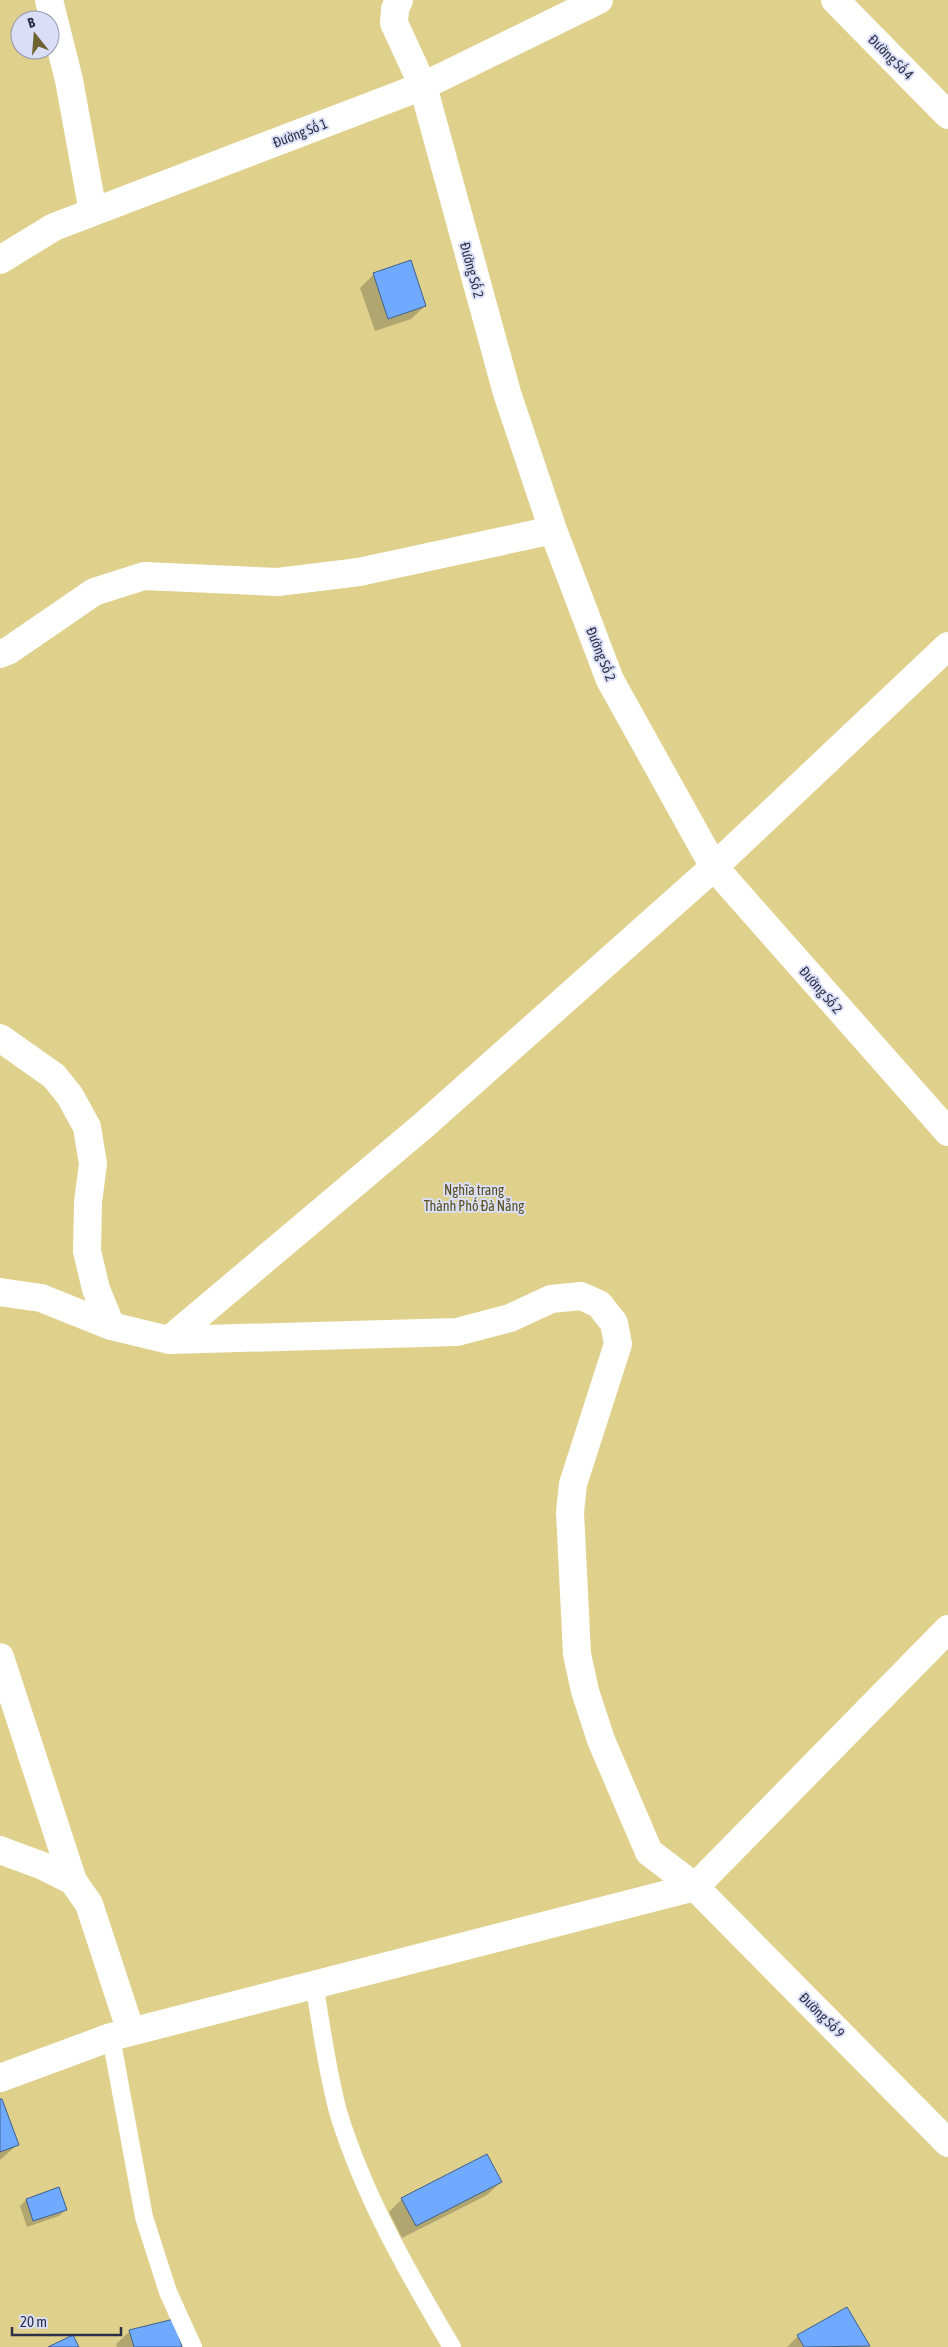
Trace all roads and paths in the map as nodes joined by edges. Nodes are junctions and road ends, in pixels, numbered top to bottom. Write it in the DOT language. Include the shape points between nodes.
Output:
graph roads {
  1 [pos="48,0"];
  2 [pos="399,0"];
  3 [pos="599,0"];
  4 [pos="835,0"];
  5 [pos="423,86"];
  6 [pos="948,115"];
  7 [pos="93,212"];
  8 [pos="0,260"];
  9 [pos="553,530"];
  10 [pos="948,646"];
  11 [pos="0,654"];
  12 [pos="714,867"];
  13 [pos="0,1038"];
  14 [pos="948,1132"];
  15 [pos="0,1292"];
  16 [pos="111,1326"];
  17 [pos="169,1340"];
  18 [pos="948,1629"];
  19 [pos="0,1656"];
  20 [pos="0,1850"];
  21 [pos="73,1881"];
  22 [pos="696,1887"];
  23 [pos="314,1984"];
  24 [pos="121,2034"];
  25 [pos="0,2078"];
  26 [pos="948,2143"];
  27 [pos="193,2347"];
  28 [pos="452,2347"];
  1 -- 7 [label="street" via="69,80"];
  2 -- 5 [label="street, Đường Số 2" via="394,22"];
  3 -- 5 [label="street, Đường Số 1"];
  4 -- 6 [label="street, Đường Số 4"];
  5 -- 7 [label="street, Đường Số 1"];
  5 -- 9 [label="street, Đường Số 2" via="504,383"];
  7 -- 8 [label="street, Đường Số 1" via="54,227"];
  9 -- 11 [label="street" via="359,572 278,582 144,576 94,592"];
  9 -- 12 [label="street, Đường Số 2" via="610,680"];
  10 -- 12 [label="street"];
  12 -- 14 [label="street, Đường Số 2"];
  12 -- 17 [label="street" via="424,1125"];
  13 -- 16 [label="street" via="54,1076 70,1096 87,1127 93,1164 87,1251 96,1289"];
  15 -- 16 [label="street, Đường Số 9" via="41,1298"];
  16 -- 17 [label="street, Đường Số 9"];
  17 -- 22 [label="street, Đường Số 9" via="457,1332 510,1318 551,1299 581,1296 599,1304 614,1323 618,1344 573,1484 570,1512 577,1654 601,1740 649,1852"];
  18 -- 22 [label="street"];
  19 -- 21 [label="street"];
  20 -- 21 [label="street"];
  21 -- 24 [label="street" via="89,1904"];
  22 -- 23 [label="street"];
  22 -- 26 [label="street, Đường Số 9"];
  23 -- 24 [label="street"];
  23 -- 28 [label="lane" via="330,2075 353,2156 387,2232"];
  24 -- 25 [label="street"];
  24 -- 27 [label="lane" via="144,2217 168,2292"];
}
